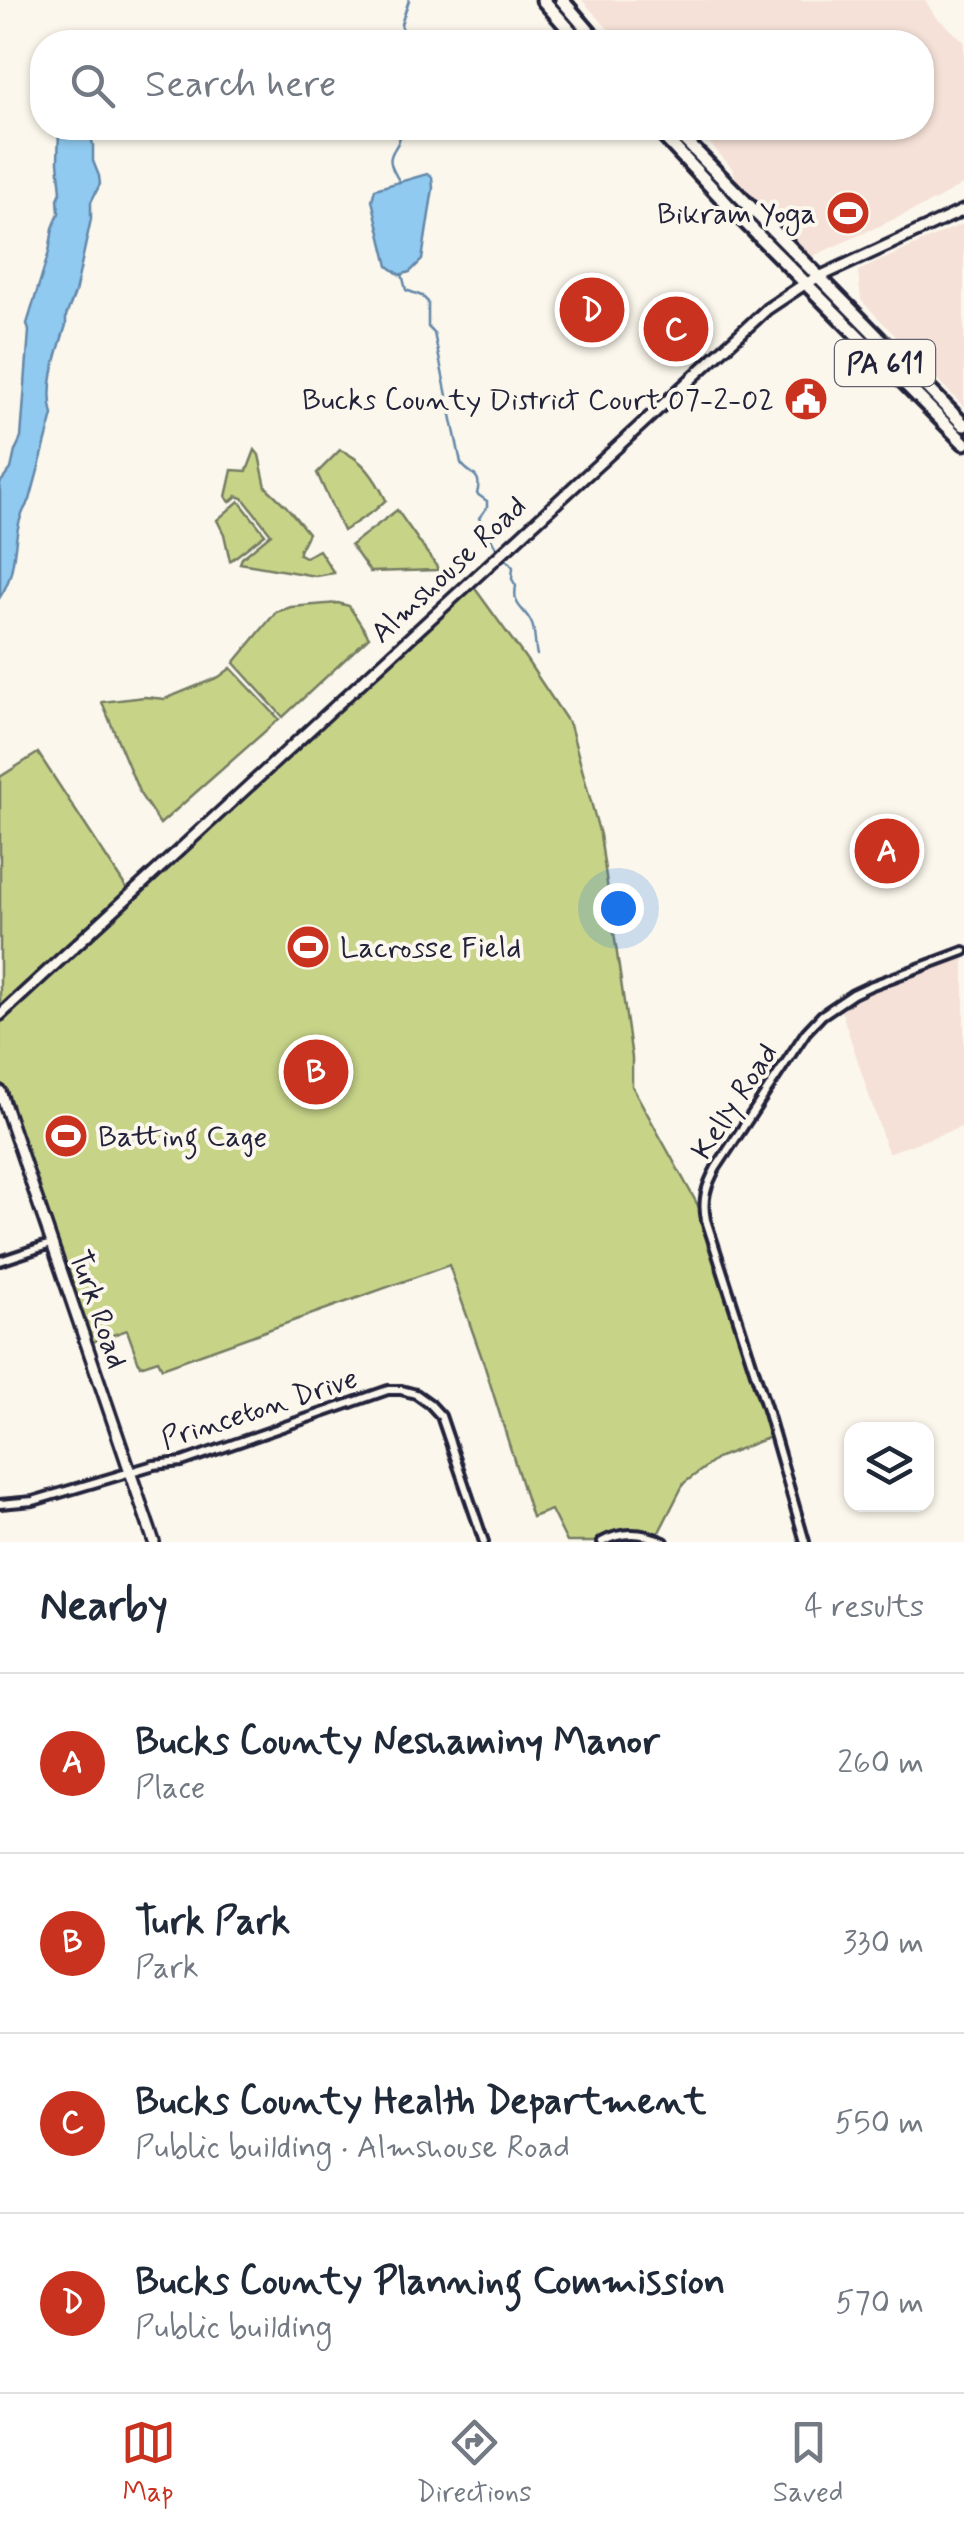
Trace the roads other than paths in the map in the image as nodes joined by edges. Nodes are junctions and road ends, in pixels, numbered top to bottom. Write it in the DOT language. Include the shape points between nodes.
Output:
graph roads {
  1 [pos="543,0"];
  2 [pos="562,0"];
  3 [pos="569,30"];
  4 [pos="588,30"];
  5 [pos="668,140"];
  6 [pos="685,140"];
  7 [pos="964,210"];
  8 [pos="818,277"];
  9 [pos="806,283"];
  10 [pos="964,426"];
  11 [pos="964,443"];
  12 [pos="964,952"];
  13 [pos="0,1015"];
  14 [pos="0,1091"];
  15 [pos="50,1244"];
  16 [pos="0,1261"];
  17 [pos="130,1474"];
  18 [pos="0,1504"];
  19 [pos="154,1542"];
  20 [pos="484,1542"];
  21 [pos="602,1542"];
  22 [pos="664,1542"];
  23 [pos="805,1542"];
  1 -- 3 [label="highway"];
  2 -- 4 [label="highway"];
  5 -- 9 [label="highway, PA 611"];
  6 -- 8 [label="highway, PA 611"];
  7 -- 8 [label="street, Almshouse Road"];
  8 -- 9 [label="street, Almshouse Road"];
  8 -- 10 [label="highway, PA 611"];
  9 -- 11 [label="highway, PA 611"];
  9 -- 13 [label="street, Almshouse Road" via="753,322"];
  12 -- 23 [label="street, Kelly Road" via="870,986 814,1022 706,1190 706,1220"];
  14 -- 15 [label="street, Turk Road"];
  15 -- 16 [label="street"];
  15 -- 17 [label="street, Turk Road"];
  17 -- 18 [label="street"];
  17 -- 19 [label="street, Turk Road"];
  17 -- 20 [label="street, Princeton Drive" via="402,1390 423,1398 440,1416"];
  21 -- 22 [label="street" via="624,1534"];
}
